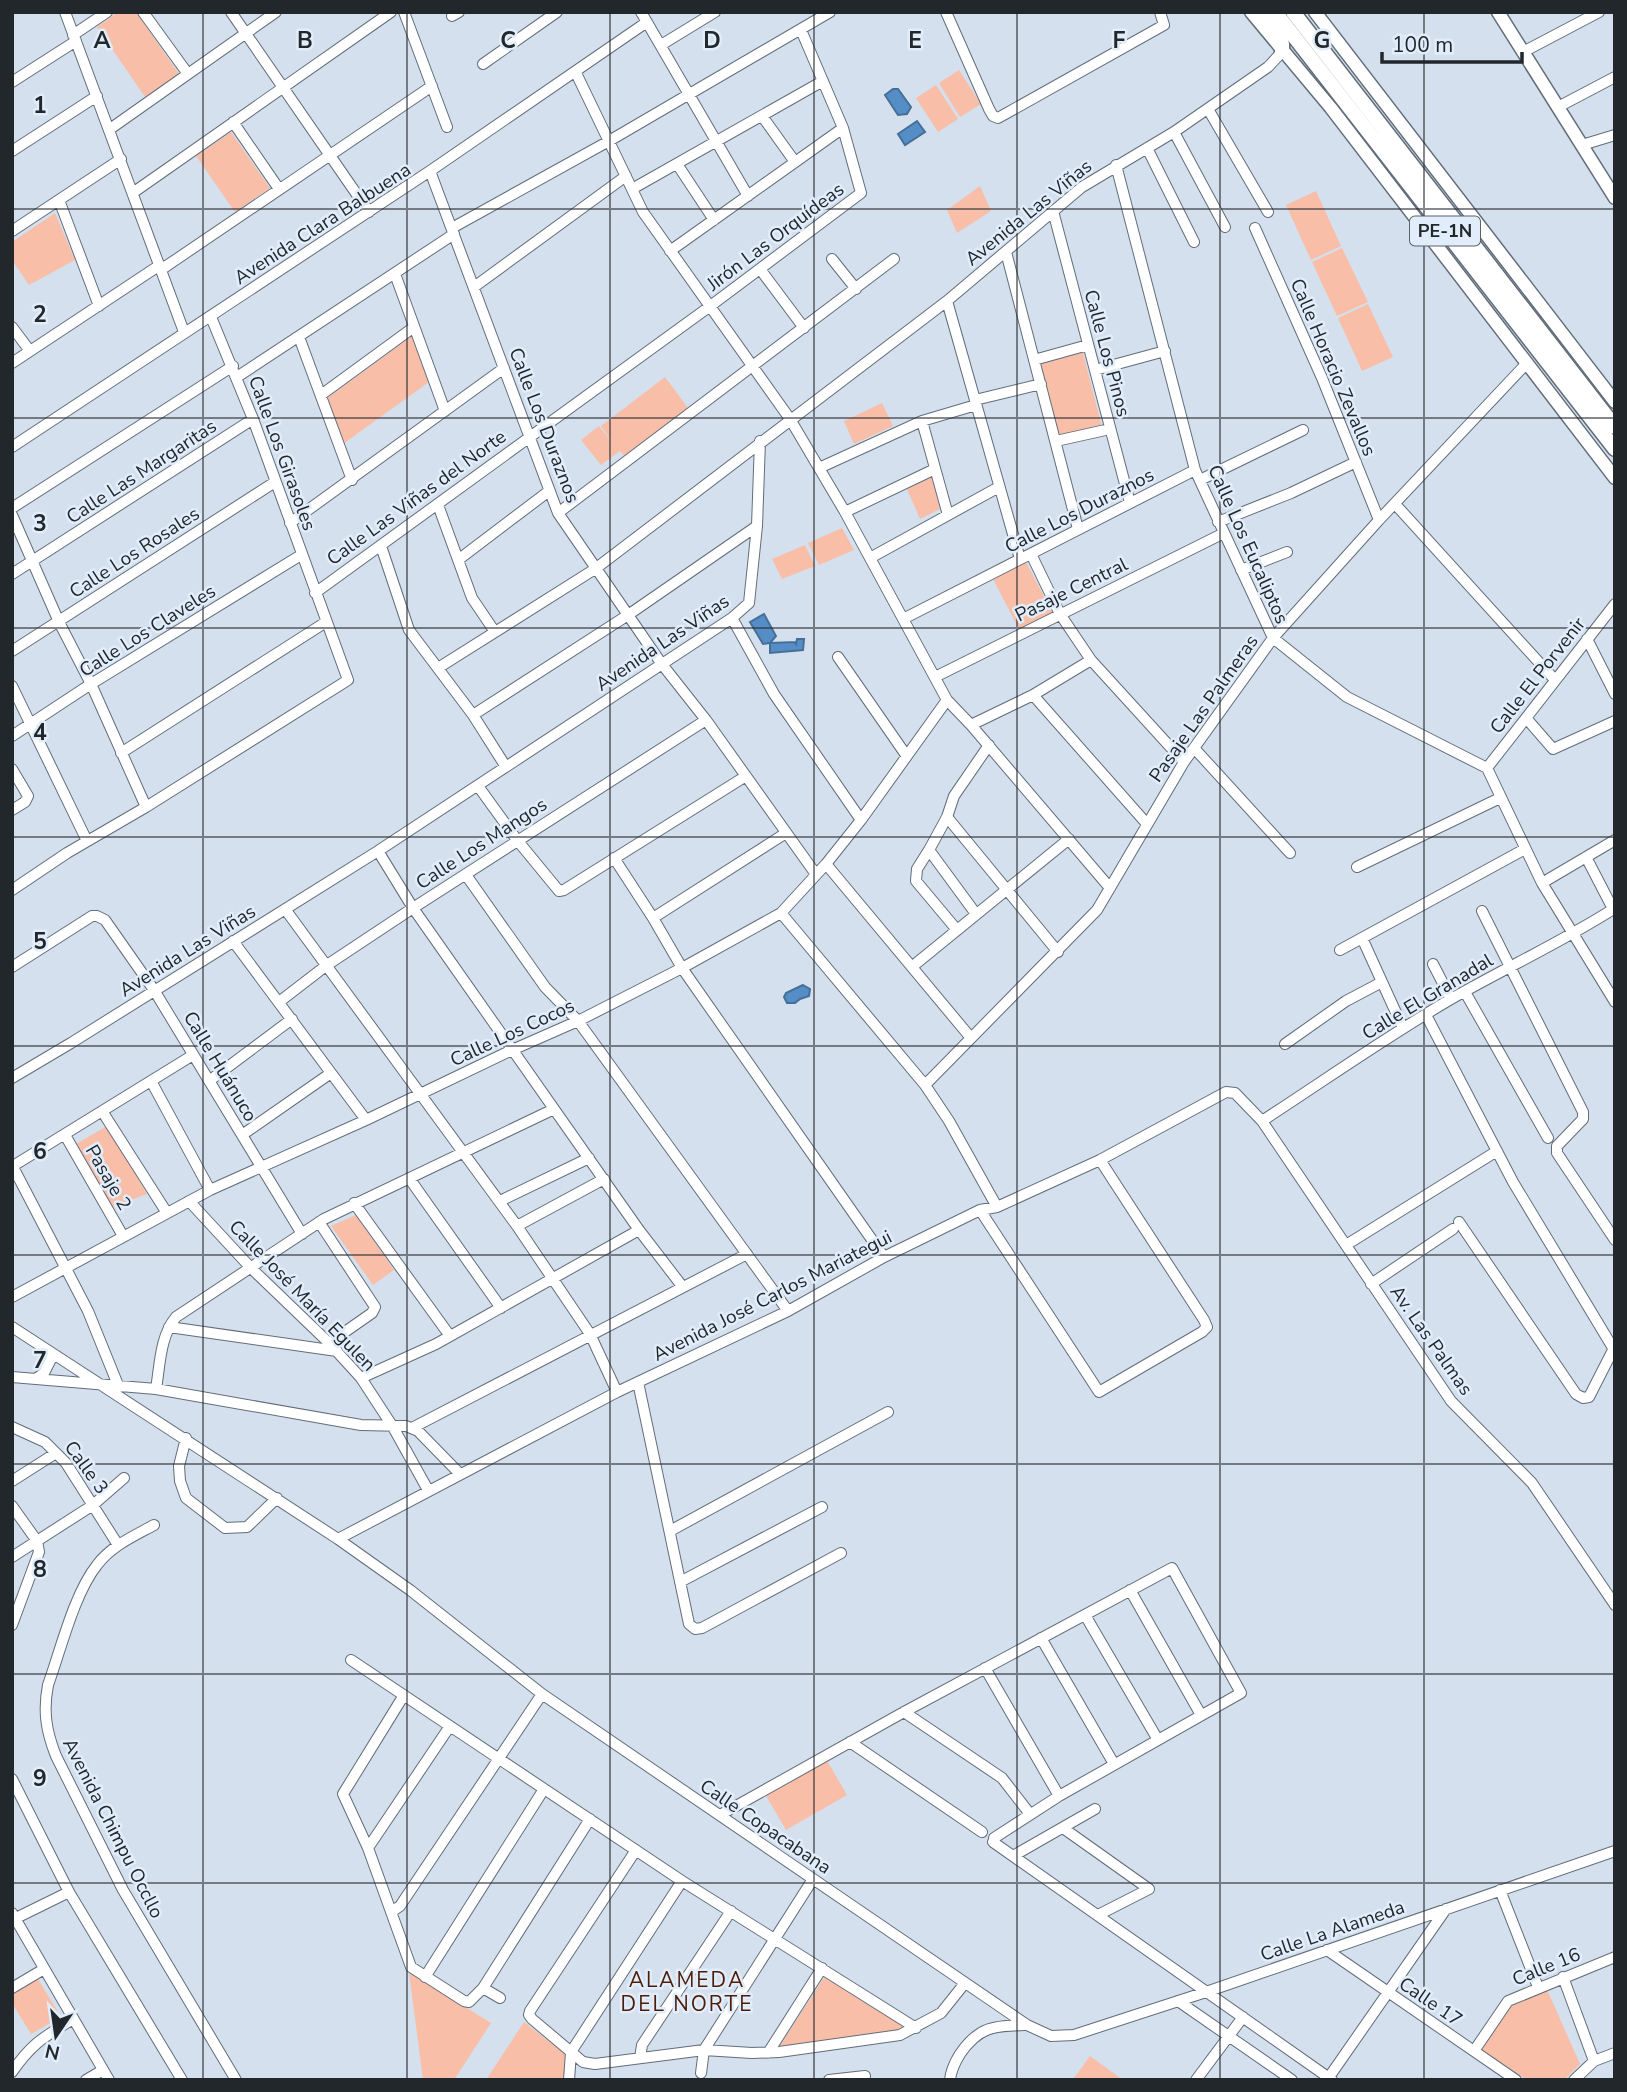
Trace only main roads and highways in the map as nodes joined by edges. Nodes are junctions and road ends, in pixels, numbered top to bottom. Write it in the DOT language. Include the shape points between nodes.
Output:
graph roads {
  1 [pos="1251,12"];
  2 [pos="1266,12"];
  3 [pos="1275,12"];
  4 [pos="1293,12"];
  5 [pos="1315,12"];
  6 [pos="1498,12"];
  7 [pos="1282,52"];
  8 [pos="1615,198"];
  9 [pos="1615,402"];
  10 [pos="1615,427"];
  11 [pos="1615,449"];
  12 [pos="1615,478"];
  1 -- 7 [label="main road"];
  2 -- 7 [label="highway"];
  3 -- 11 [label="highway, PE-1N"];
  4 -- 10 [label="highway, PE-1N"];
  5 -- 9 [label="main road"];
  6 -- 8 [label="main road"];
  7 -- 12 [label="main road" via="1331,108"];
}
